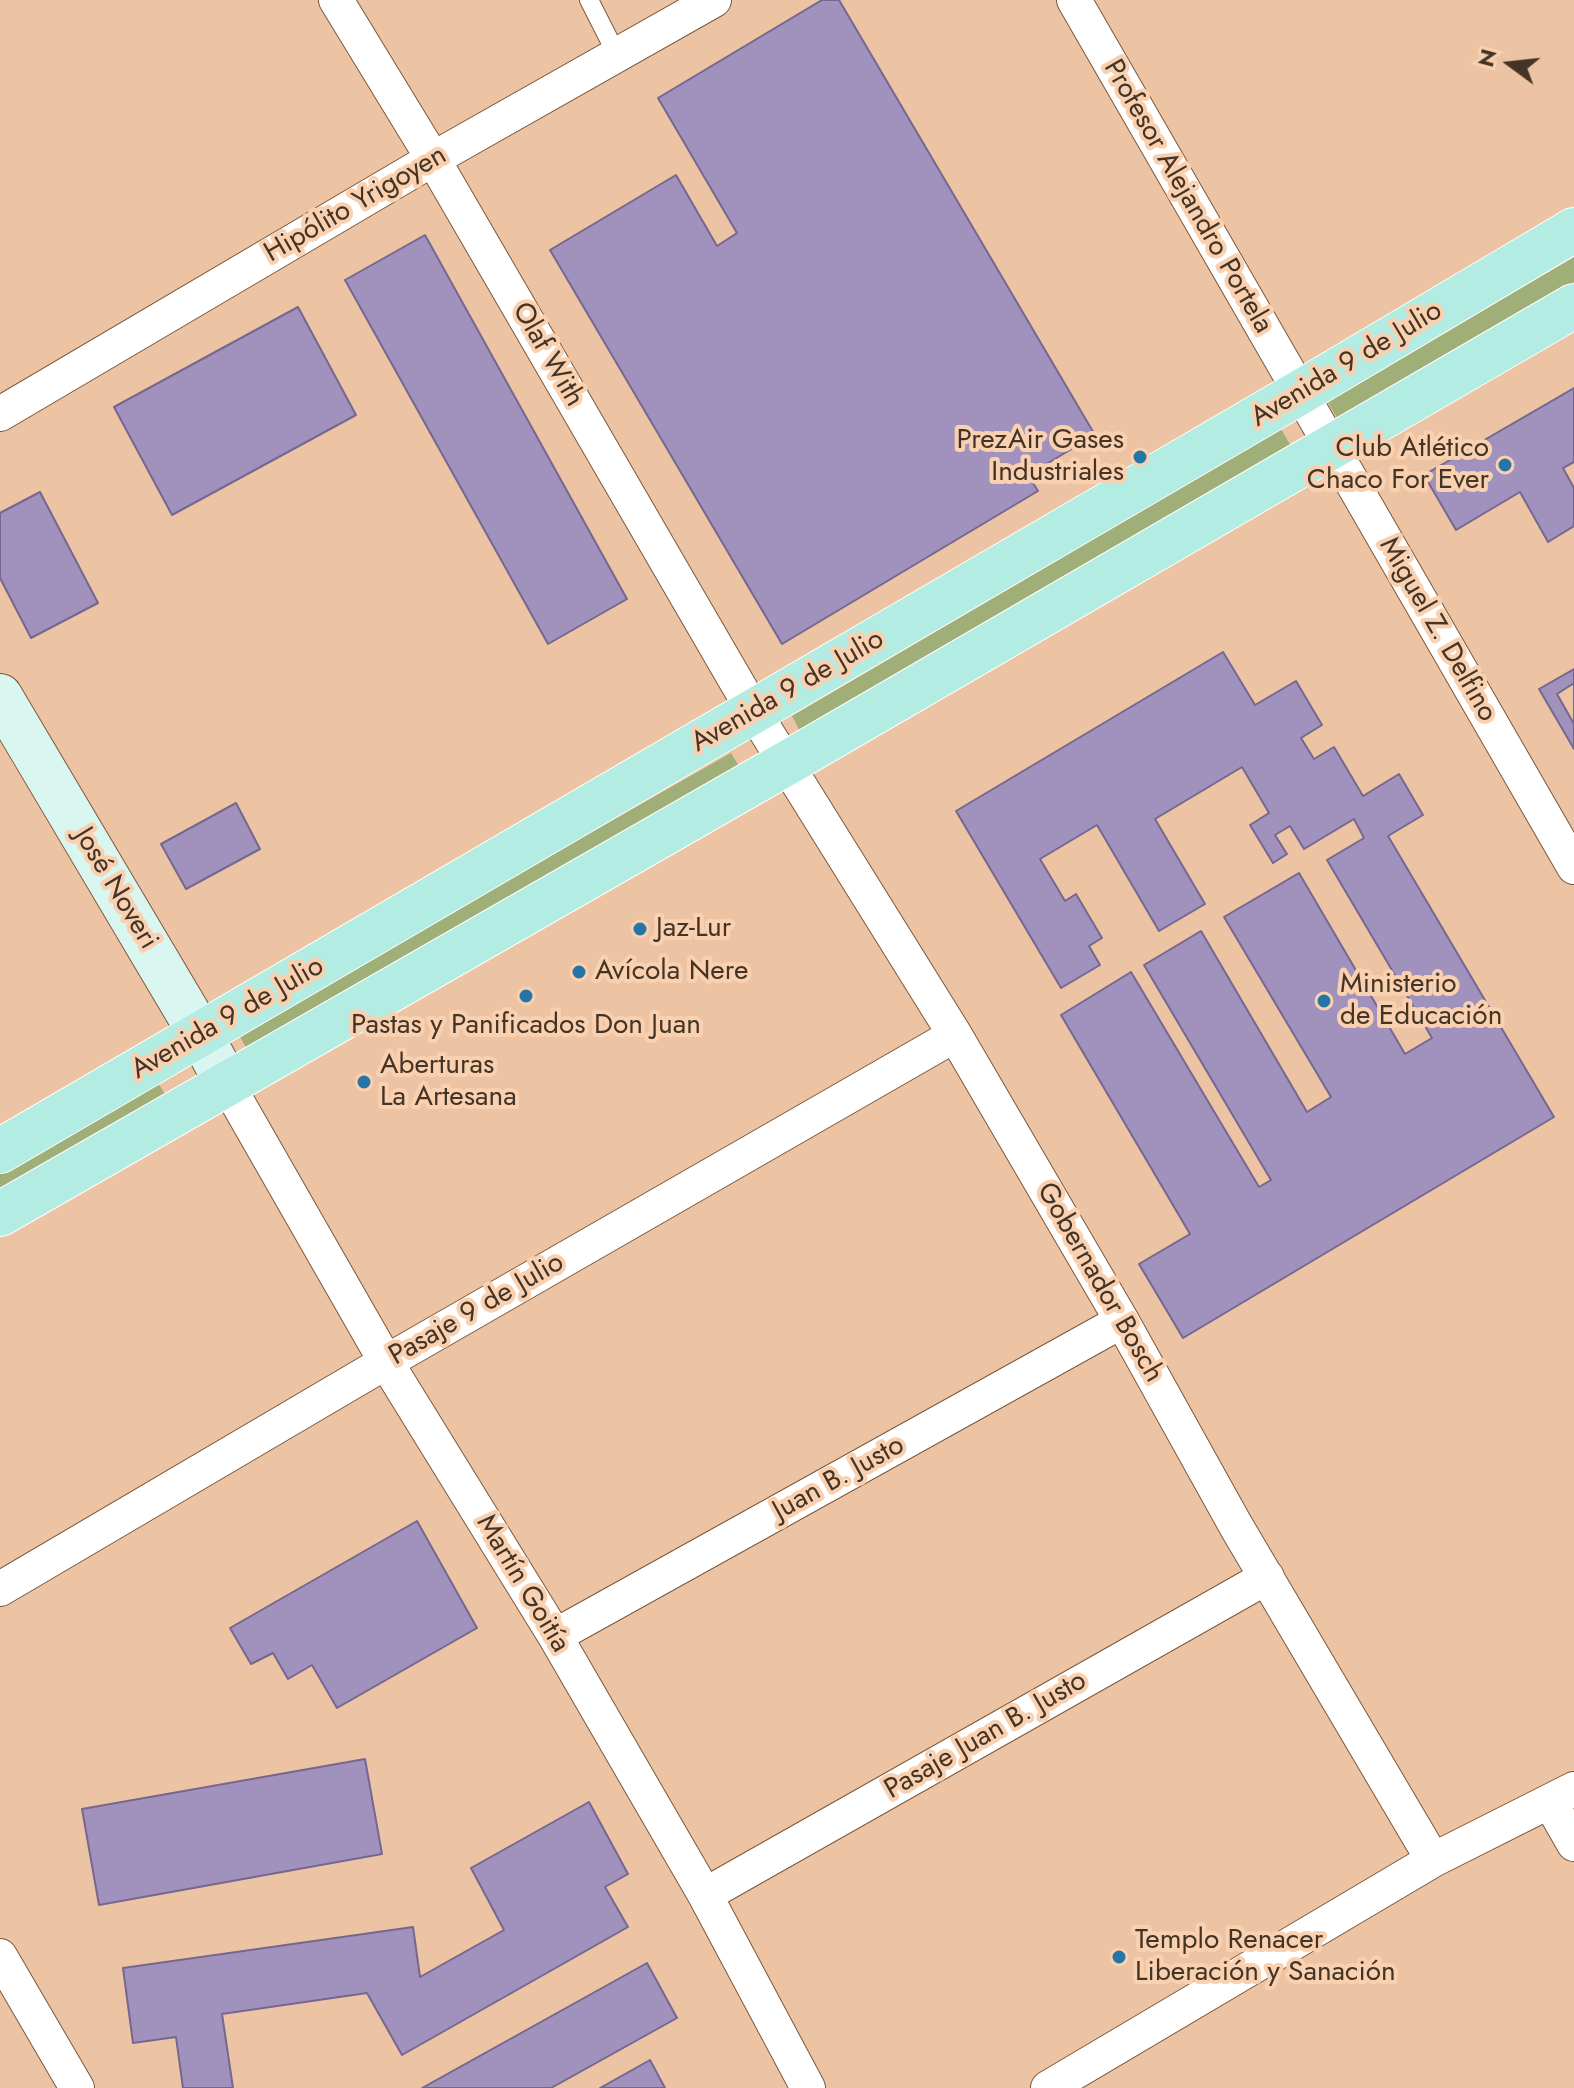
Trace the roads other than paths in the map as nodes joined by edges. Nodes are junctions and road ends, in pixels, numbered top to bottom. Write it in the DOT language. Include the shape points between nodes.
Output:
graph roads {
  1 [pos="336,0"];
  2 [pos="589,0"];
  3 [pos="714,0"];
  4 [pos="1074,0"];
  5 [pos="617,55"];
  6 [pos="433,159"];
  7 [pos="1574,230"];
  8 [pos="1574,306"];
  9 [pos="1299,393"];
  10 [pos="0,414"];
  11 [pos="1331,445"];
  12 [pos="0,696"];
  13 [pos="754,712"];
  14 [pos="787,763"];
  15 [pos="1574,867"];
  16 [pos="201,1035"];
  17 [pos="955,1035"];
  18 [pos="227,1084"];
  19 [pos="0,1151"];
  20 [pos="0,1214"];
  21 [pos="1122,1321"];
  22 [pos="386,1362"];
  23 [pos="1267,1577"];
  24 [pos="0,1589"];
  25 [pos="555,1636"];
  26 [pos="1562,1795"];
  27 [pos="1574,1844"];
  28 [pos="1433,1860"];
  29 [pos="705,1895"];
  30 [pos="0,1956"];
  31 [pos="77,2088"];
  32 [pos="808,2088"];
  33 [pos="1048,2088"];
  1 -- 6 [label="street, Olaf With"];
  2 -- 5 [label="lane"];
  3 -- 5 [label="street, Hipólito Yrigoyen"];
  4 -- 9 [label="street, Profesor Alejandro Portela"];
  5 -- 6 [label="street, Hipólito Yrigoyen"];
  6 -- 10 [label="street, Hipólito Yrigoyen"];
  6 -- 13 [label="street, Olaf With"];
  7 -- 9 [label="main road, Avenida 9 de Julio"];
  8 -- 11 [label="main road, Avenida 9 de Julio"];
  9 -- 11 [label="street, Miguel Z. Delfino"];
  9 -- 13 [label="main road, Avenida 9 de Julio"];
  11 -- 14 [label="main road, Avenida 9 de Julio"];
  11 -- 15 [label="street, Miguel Z. Delfino"];
  12 -- 16 [label="street, José Noveri"];
  13 -- 14 [label="street, Gobernador Bosch"];
  13 -- 16 [label="main road, Avenida 9 de Julio"];
  14 -- 17 [label="street, Gobernador Bosch"];
  14 -- 18 [label="main road, Avenida 9 de Julio"];
  16 -- 18 [label="street, José Noveri"];
  16 -- 19 [label="main road, Avenida 9 de Julio"];
  17 -- 21 [label="street, Gobernador Bosch"];
  17 -- 22 [label="street, Pasaje 9 de Julio"];
  18 -- 20 [label="main road, Avenida 9 de Julio"];
  18 -- 22 [label="street, Martín Goitía"];
  21 -- 23 [label="street, Gobernador Bosch"];
  21 -- 25 [label="street, Juan B. Justo"];
  22 -- 24 [label="street, Pasaje 9 de Julio"];
  22 -- 25 [label="street, Martín Goitía"];
  23 -- 28 [label="street, Gobernador Bosch"];
  23 -- 29 [label="street, Pasaje Juan B. Justo"];
  25 -- 29 [label="street, Martín Goitía"];
  26 -- 27 [label="street"];
  26 -- 28 [label="street"];
  28 -- 33 [label="street"];
  29 -- 32 [label="street, Martín Goitía"];
  30 -- 31 [label="street"];
}
